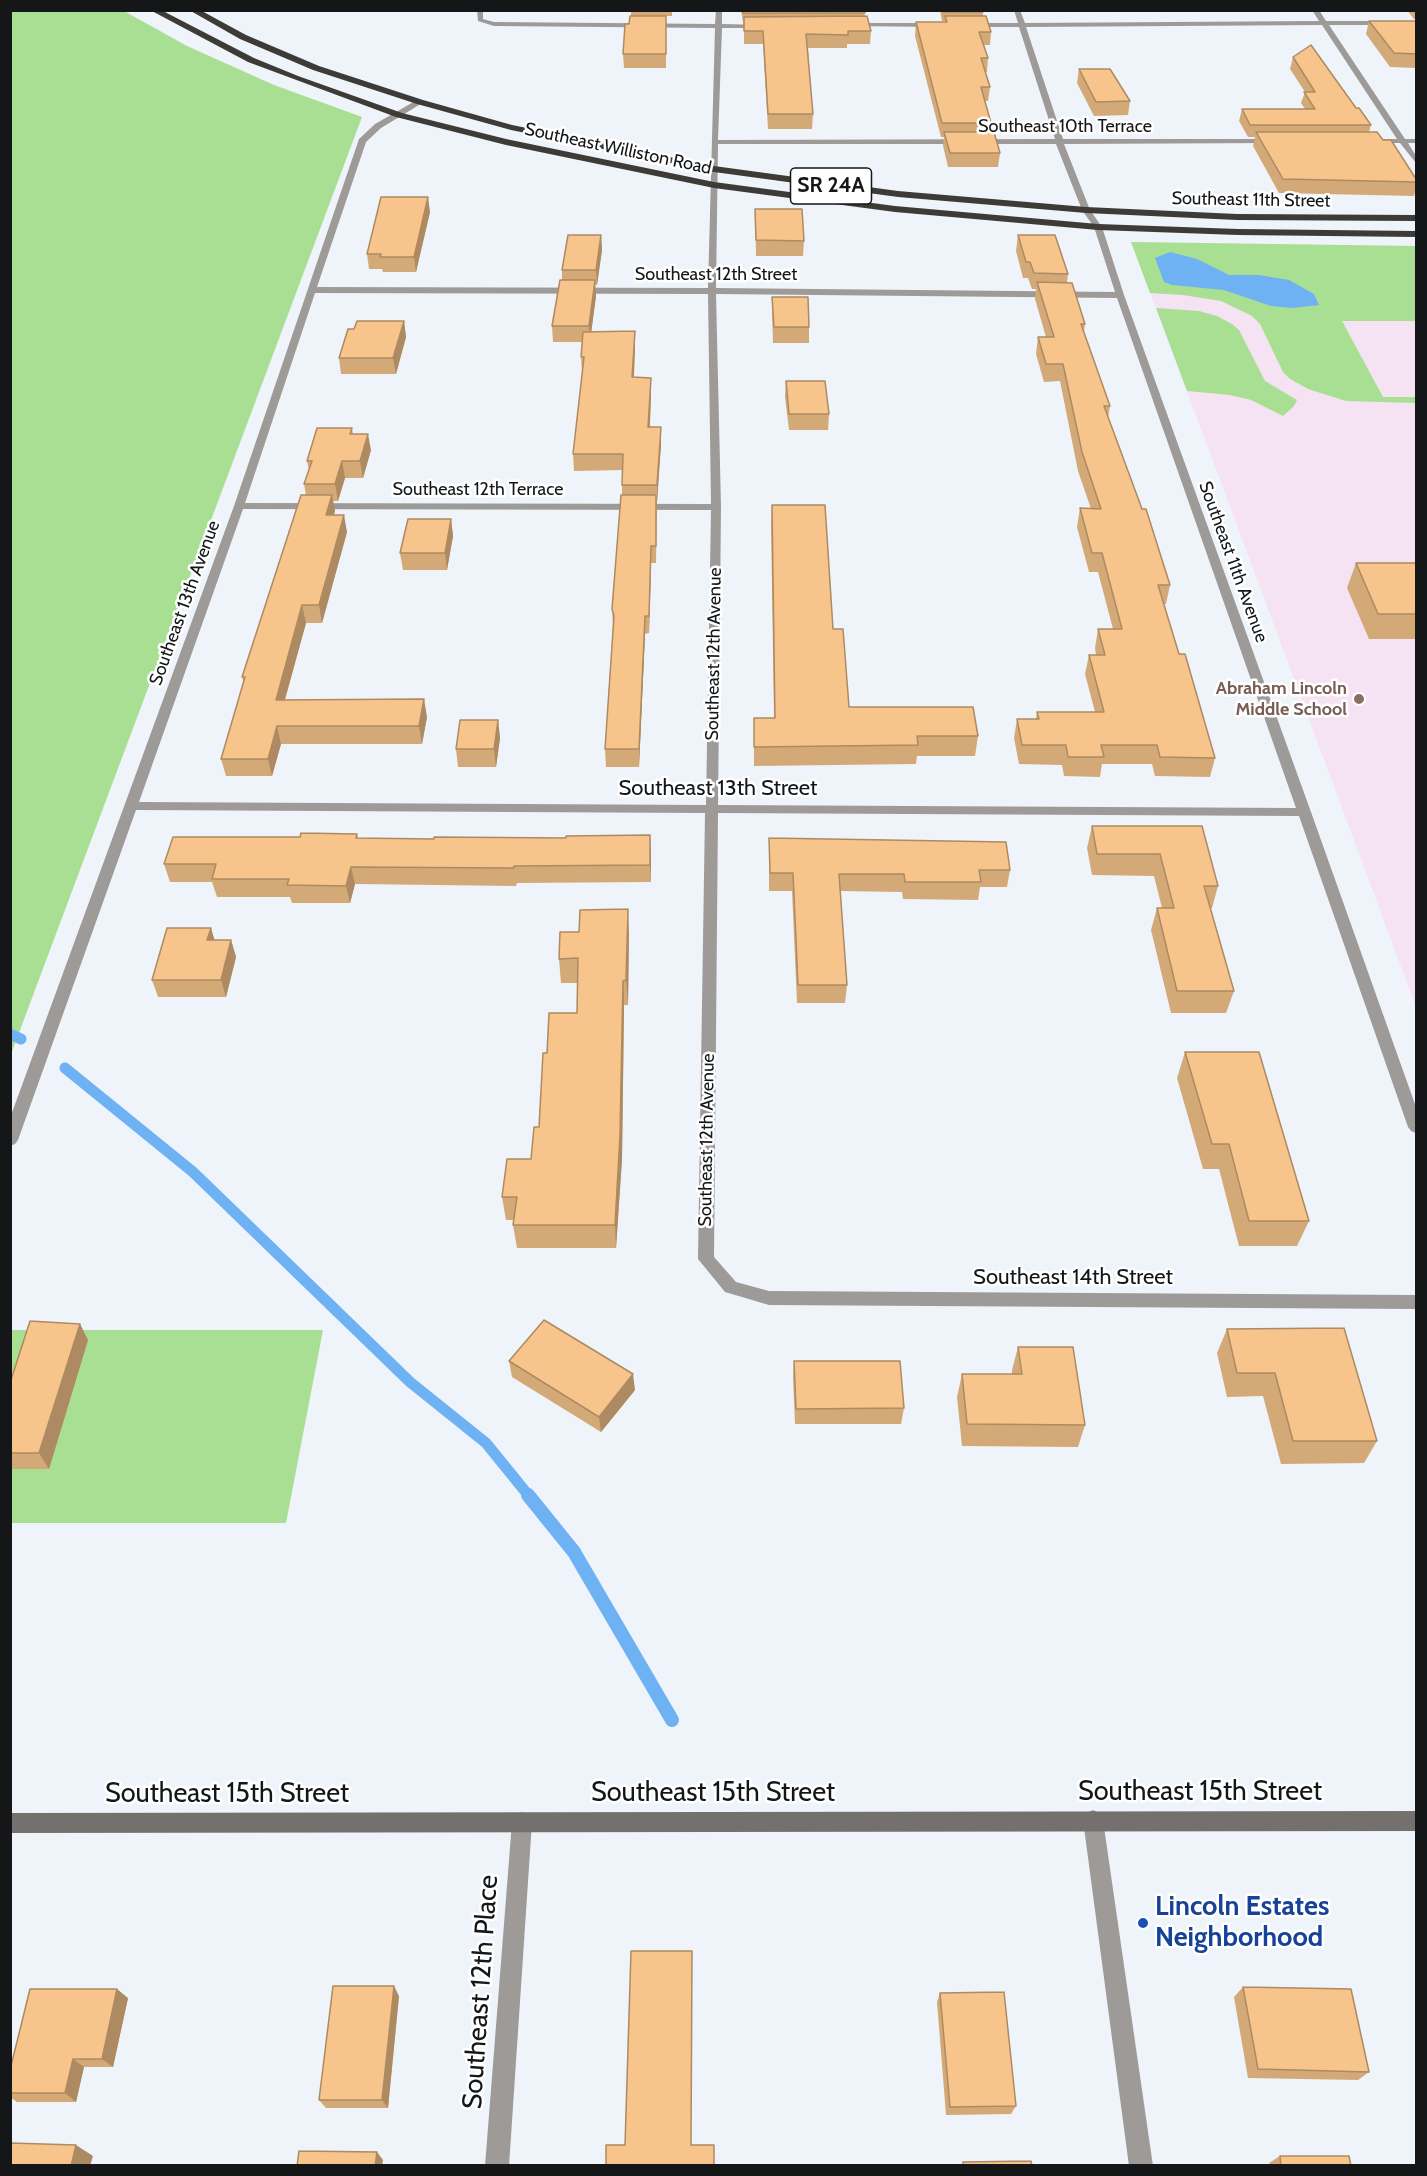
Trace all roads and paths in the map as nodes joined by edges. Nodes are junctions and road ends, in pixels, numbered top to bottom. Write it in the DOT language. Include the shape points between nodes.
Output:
graph roads {
  1 [pos="154,10"];
  2 [pos="192,10"];
  3 [pos="480,10"];
  4 [pos="719,10"];
  5 [pos="1017,10"];
  6 [pos="1314,10"];
  7 [pos="1416,23"];
  8 [pos="1022,24"];
  9 [pos="1324,24"];
  10 [pos="847,25"];
  11 [pos="940,25"];
  12 [pos="964,25"];
  13 [pos="718,26"];
  14 [pos="777,26"];
  15 [pos="243,37"];
  16 [pos="217,44"];
  17 [pos="420,102"];
  18 [pos="399,115"];
  19 [pos="1284,141"];
  20 [pos="1367,141"];
  21 [pos="1402,141"];
  22 [pos="1416,141"];
  23 [pos="714,142"];
  24 [pos="1060,142"];
  25 [pos="1416,161"];
  26 [pos="714,169"];
  27 [pos="714,185"];
  28 [pos="1086,210"];
  29 [pos="1416,218"];
  30 [pos="1098,227"];
  31 [pos="1416,234"];
  32 [pos="311,290"];
  33 [pos="712,291"];
  34 [pos="1120,295"];
  35 [pos="239,506"];
  36 [pos="716,507"];
  37 [pos="132,806"];
  38 [pos="711,811"];
  39 [pos="1305,812"];
  40 [pos="1416,1127"];
  41 [pos="10,1140"];
  42 [pos="731,1287"];
  43 [pos="1416,1302"];
  44 [pos="1094,1820"];
  45 [pos="1416,1821"];
  46 [pos="522,1822"];
  47 [pos="10,1823"];
  48 [pos="497,2166"];
  49 [pos="1141,2166"];
  1 -- 16 [label="highway, Southeast Williston Road / SR 24A"];
  2 -- 15 [label="highway, Southeast Williston Road / SR 24A"];
  3 -- 13 [label="street" via="480,20 494,24"];
  4 -- 13 [label="street, Southeast 12th Avenue"];
  5 -- 8 [label="street, Southeast 11th Avenue"];
  6 -- 9 [label="street"];
  7 -- 9 [label="street"];
  8 -- 9 [label="street"];
  8 -- 12 [label="street"];
  8 -- 24 [label="street, Southeast 11th Avenue"];
  9 -- 21 [label="street"];
  10 -- 11 [label="street"];
  13 -- 14 [label="street"];
  13 -- 23 [label="street, Southeast 12th Avenue"];
  15 -- 16 [label="highway"];
  15 -- 17 [label="highway, Southeast Williston Road / SR 24A" via="316,68"];
  16 -- 18 [label="highway, Southeast Williston Road / SR 24A" via="295,78"];
  17 -- 18 [label="street, Southeast 13th Avenue"];
  17 -- 26 [label="highway, Southeast Williston Road / SR 24A" via="567,140"];
  18 -- 27 [label="highway, Southeast Williston Road / SR 24A" via="518,145"];
  18 -- 32 [label="street, Southeast 13th Avenue" via="369,132 362,141"];
  19 -- 24 [label="street, Southeast 10th Terrace"];
  20 -- 21 [label="street"];
  21 -- 22 [label="street"];
  21 -- 25 [label="street"];
  23 -- 24 [label="street, Southeast 10th Terrace"];
  23 -- 26 [label="street, Southeast 12th Avenue"];
  24 -- 28 [label="street, Southeast 11th Avenue"];
  26 -- 27 [label="street, Southeast 12th Avenue"];
  26 -- 28 [label="highway, Southeast Williston Road / SR 24A" via="898,194"];
  27 -- 30 [label="highway, Southeast Williston Road / SR 24A" via="895,209"];
  27 -- 33 [label="street, Southeast 12th Avenue"];
  28 -- 29 [label="highway, Southeast 11th Street / SR 24A" via="1236,217"];
  28 -- 30 [label="street, Southeast 11th Avenue"];
  30 -- 31 [label="highway, Southeast 11th Street / SR 24A"];
  30 -- 34 [label="street, Southeast 11th Avenue"];
  32 -- 33 [label="street, Southeast 12th Street"];
  32 -- 35 [label="street, Southeast 13th Avenue"];
  33 -- 34 [label="street, Southeast 12th Street"];
  33 -- 36 [label="street, Southeast 12th Avenue"];
  34 -- 39 [label="street, Southeast 11th Avenue"];
  35 -- 36 [label="street, Southeast 12th Terrace"];
  35 -- 37 [label="street, Southeast 13th Avenue"];
  36 -- 38 [label="street, Southeast 12th Avenue"];
  37 -- 38 [label="street, Southeast 13th Street"];
  37 -- 41 [label="street, Southeast 13th Avenue"];
  38 -- 39 [label="street, Southeast 13th Street"];
  38 -- 42 [label="street, Southeast 12th Avenue" via="706,1259"];
  39 -- 40 [label="street, Southeast 11th Avenue"];
  42 -- 43 [label="street, Southeast 14th Street" via="769,1298"];
  44 -- 45 [label="street, Southeast 15th Street"];
  44 -- 46 [label="street, Southeast 15th Street"];
  44 -- 49 [label="street"];
  46 -- 47 [label="street, Southeast 15th Street"];
  46 -- 48 [label="street, Southeast 12th Place"];
}
